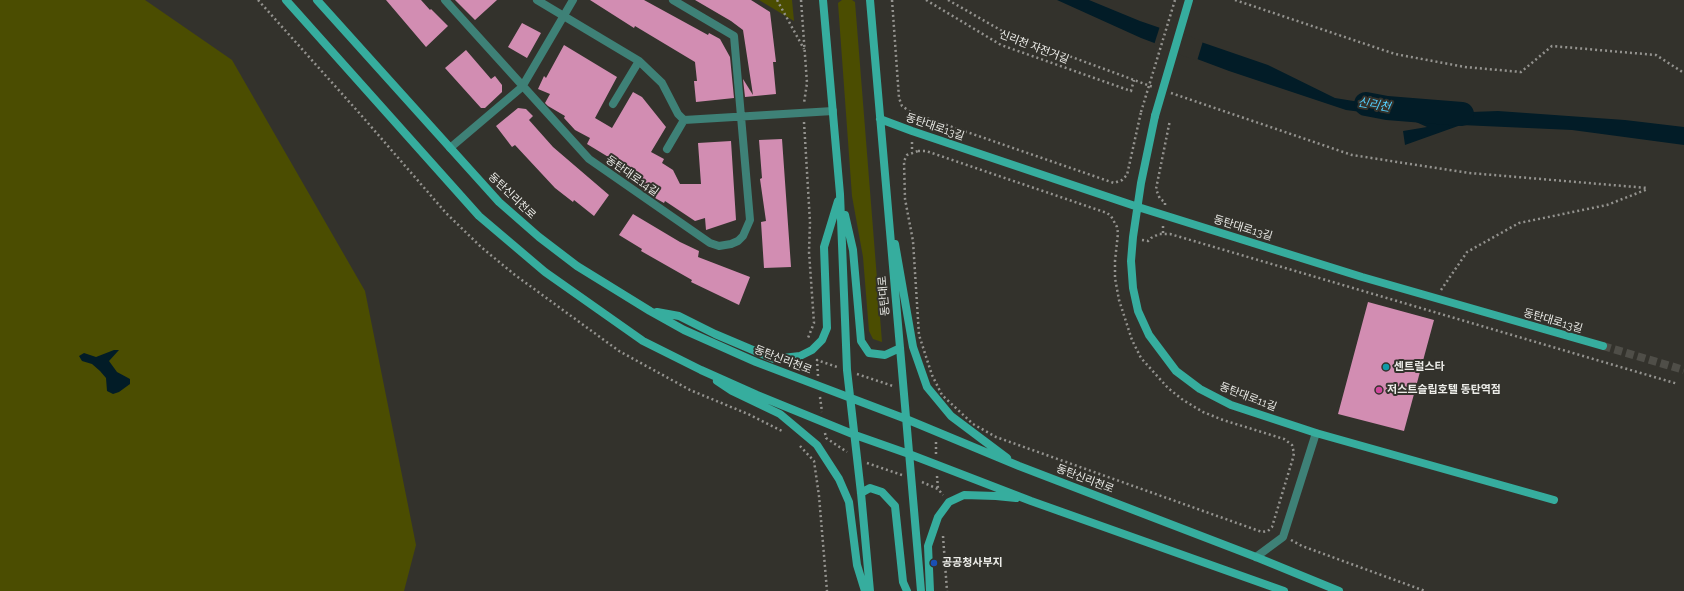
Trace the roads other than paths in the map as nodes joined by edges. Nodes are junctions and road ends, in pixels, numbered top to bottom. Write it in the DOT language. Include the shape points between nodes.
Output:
graph roads {
  1 [pos="286,0"];
  2 [pos="317,0"];
  3 [pos="445,0"];
  4 [pos="537,0"];
  5 [pos="573,0"];
  6 [pos="672,0"];
  7 [pos="824,0"];
  8 [pos="870,0"];
  9 [pos="1189,0"];
  10 [pos="564,16"];
  11 [pos="640,61"];
  12 [pos="522,87"];
  13 [pos="613,104"];
  14 [pos="833,111"];
  15 [pos="741,117"];
  16 [pos="880,119"];
  17 [pos="684,120"];
  18 [pos="450,148"];
  19 [pos="667,149"];
  20 [pos="840,194"];
  21 [pos="887,202"];
  22 [pos="1138,207"];
  23 [pos="650,311"];
  24 [pos="1603,346"];
  25 [pos="900,348"];
  26 [pos="701,370"];
  27 [pos="850,398"];
  28 [pos="906,419"];
  29 [pos="1316,433"];
  30 [pos="855,435"];
  31 [pos="909,454"];
  32 [pos="1019,466"];
  33 [pos="861,493"];
  34 [pos="1554,500"];
  35 [pos="1031,501"];
  36 [pos="1256,557"];
  37 [pos="865,591"];
  38 [pos="870,591"];
  39 [pos="907,591"];
  40 [pos="921,591"];
  41 [pos="930,591"];
  42 [pos="1284,591"];
  43 [pos="1339,591"];
  1 -- 26 [label="main road" via="484,221 545,272 643,341"];
  2 -- 18 [label="main road, 동탄신리천로"];
  3 -- 12 [label="street, 동탄대로14길"];
  4 -- 10 [label="street"];
  5 -- 10 [label="street"];
  6 -- 15 [label="street, 동탄대로14길" via="734,36"];
  7 -- 14 [label="main road"];
  8 -- 16 [label="main road, 동탄대로"];
  9 -- 22 [label="main road, 동탄대로11길, bridge" via="1156,116"];
  10 -- 11 [label="street"];
  10 -- 12 [label="street"];
  11 -- 13 [label="street"];
  11 -- 17 [label="street" via="662,83 678,114"];
  12 -- 15 [label="street, 동탄대로14길" via="589,159 719,246 731,244 744,236 750,220"];
  12 -- 18 [label="street"];
  14 -- 15 [label="street"];
  14 -- 20 [label="main road"];
  15 -- 17 [label="street"];
  16 -- 21 [label="main road, 동탄대로"];
  16 -- 22 [label="main road, 동탄대로13길"];
  17 -- 19 [label="street"];
  18 -- 23 [label="main road, 동탄신리천로" via="499,202 539,237 577,266"];
  20 -- 23 [label="main road" via="824,247 827,328 822,340 812,350 800,356 774,359 679,316"];
  20 -- 25 [label="main road" via="852,250 860,341 869,353 885,355"];
  20 -- 27 [label="main road"];
  21 -- 25 [label="main road, 동탄대로"];
  21 -- 32 [label="main road" via="913,347 927,387 951,416"];
  22 -- 24 [label="main road, 동탄대로13길" via="1362,277"];
  22 -- 29 [label="main road, 동탄대로11길" via="1132,243 1133,288 1138,311 1148,335 1162,354 1176,371 1200,389 1231,405"];
  23 -- 27 [label="main road, 동탄신리천로" via="721,347"];
  25 -- 28 [label="main road, 동탄대로"];
  26 -- 30 [label="main road"];
  26 -- 37 [label="main road" via="732,391 780,414 817,445 839,479 849,502 857,565"];
  27 -- 28 [label="main road, 동탄신리천로"];
  27 -- 30 [label="main road"];
  28 -- 31 [label="main road, 동탄대로"];
  28 -- 32 [label="main road, 동탄신리천로"];
  29 -- 34 [label="main road, 동탄대로11길"];
  29 -- 36 [label="street" via="1283,537"];
  30 -- 31 [label="main road"];
  30 -- 33 [label="main road"];
  31 -- 35 [label="main road"];
  31 -- 40 [label="main road, 동탄대로"];
  32 -- 36 [label="main road, 동탄신리천로"];
  33 -- 38 [label="main road"];
  33 -- 39 [label="main road" via="870,488 882,492 895,506 903,582"];
  35 -- 41 [label="main road" via="964,495 949,502 938,517 928,546"];
  35 -- 42 [label="main road"];
  36 -- 43 [label="main road, 동탄신리천로"];
}
